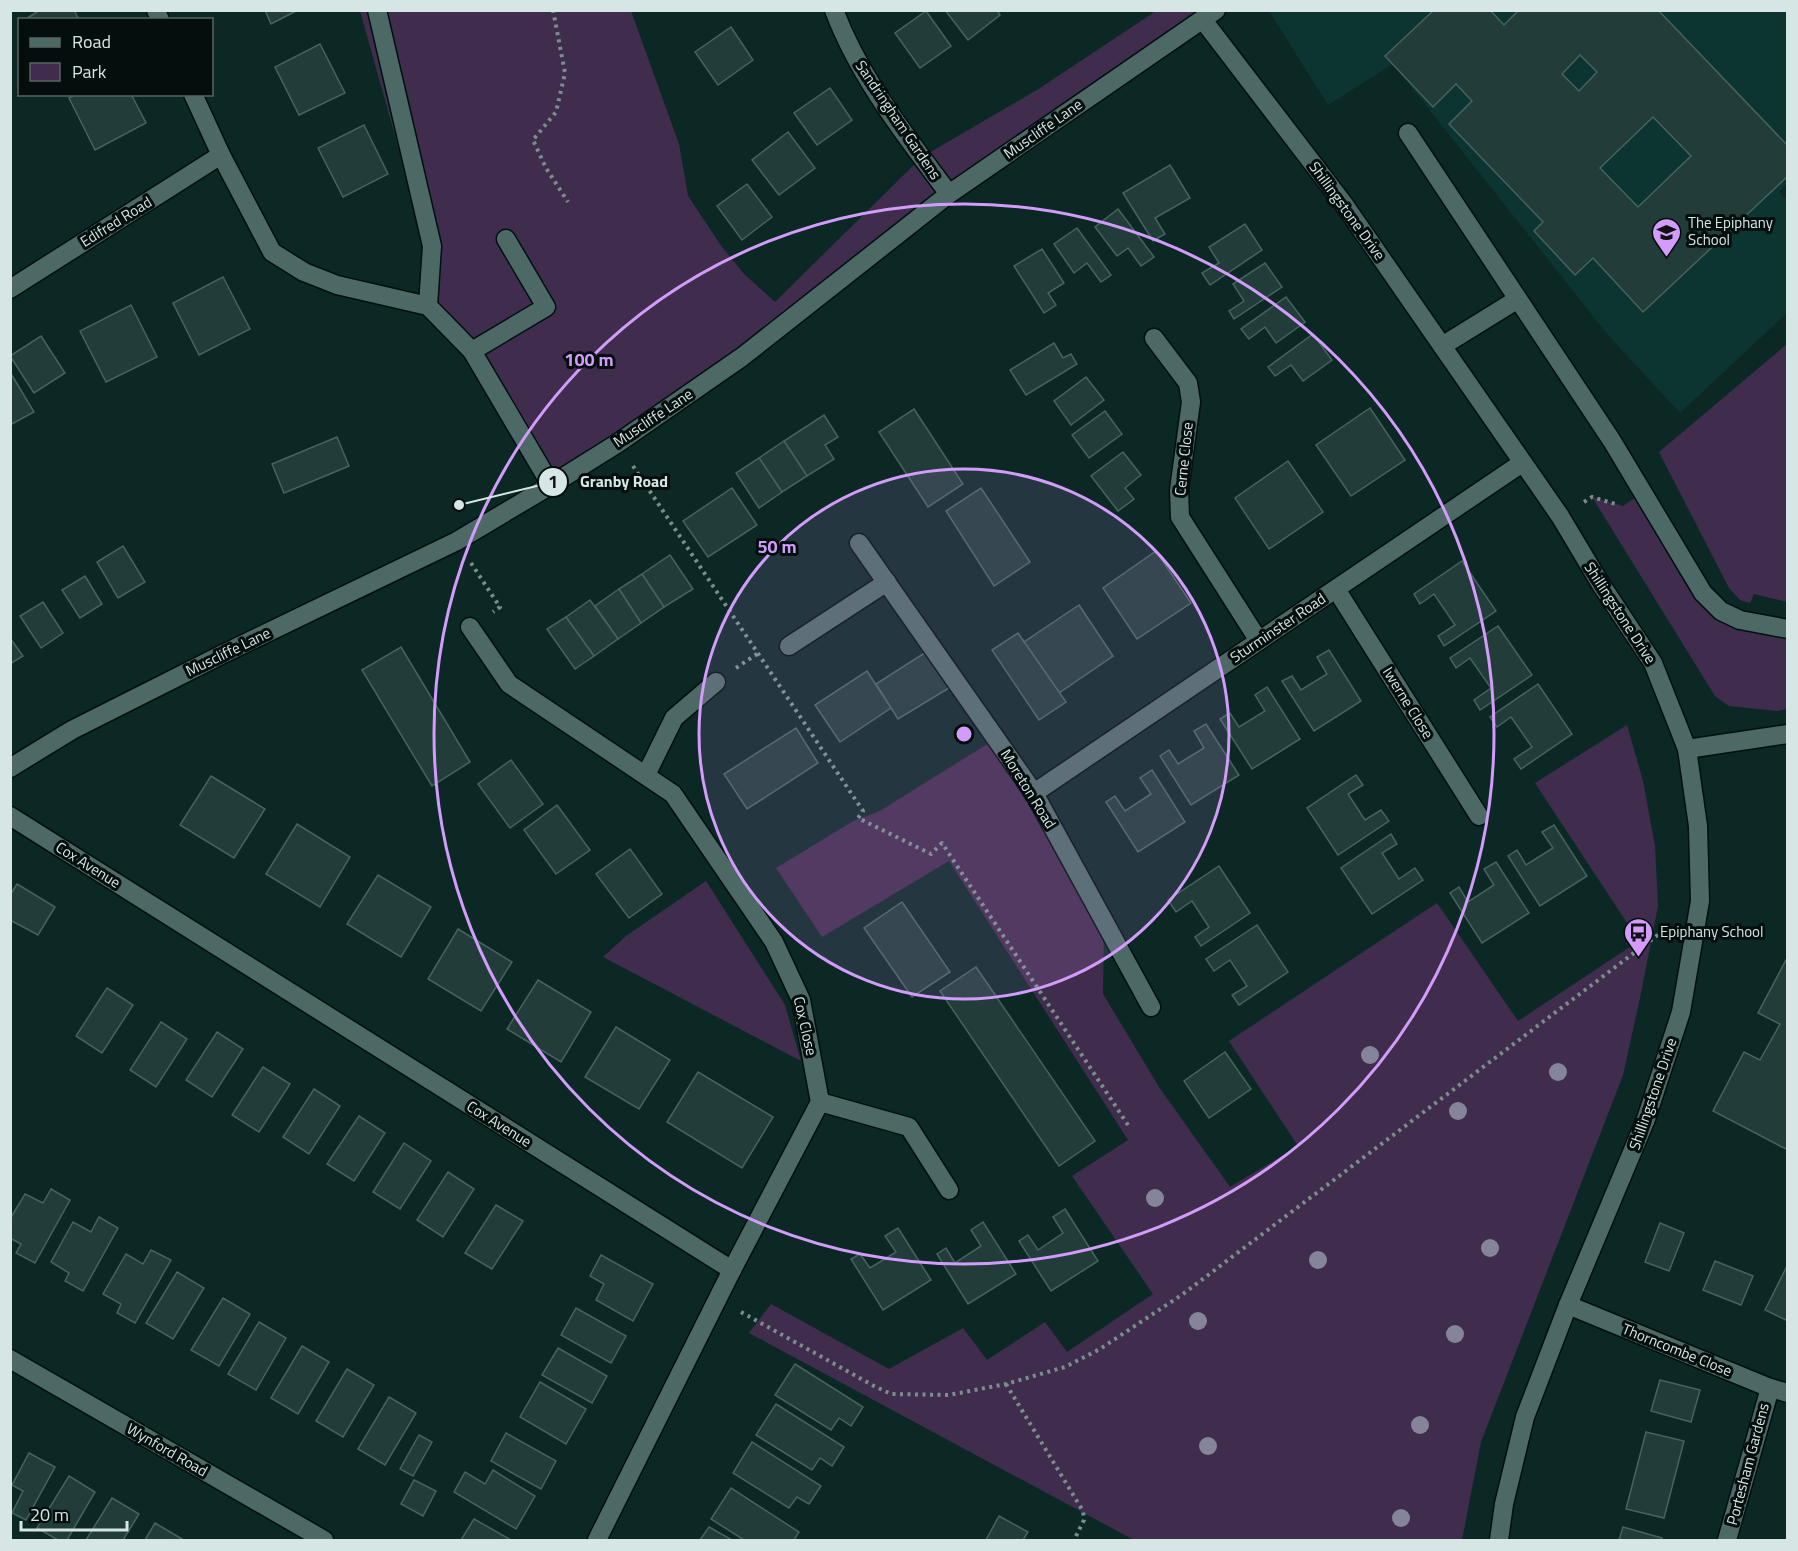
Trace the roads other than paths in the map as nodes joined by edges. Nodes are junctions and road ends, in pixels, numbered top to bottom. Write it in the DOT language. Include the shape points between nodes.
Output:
graph roads {
  1 [pos="377,10"];
  2 [pos="834,10"];
  3 [pos="1210,15"];
  4 [pos="194,96"];
  5 [pos="1408,133"];
  6 [pos="221,155"];
  7 [pos="949,194"];
  8 [pos="506,238"];
  9 [pos="10,289"];
  10 [pos="1518,299"];
  11 [pos="428,306"];
  12 [pos="1154,338"];
  13 [pos="1442,346"];
  14 [pos="472,351"];
  15 [pos="1522,463"];
  16 [pos="551,485"];
  17 [pos="859,543"];
  18 [pos="887,582"];
  19 [pos="1336,589"];
  20 [pos="470,627"];
  21 [pos="1788,629"];
  22 [pos="1259,640"];
  23 [pos="789,646"];
  24 [pos="716,682"];
  25 [pos="1788,734"];
  26 [pos="1686,749"];
  27 [pos="10,768"];
  28 [pos="646,775"];
  29 [pos="1034,793"];
  30 [pos="10,816"];
  31 [pos="1479,816"];
  32 [pos="1151,1007"];
  33 [pos="820,1102"];
  34 [pos="949,1190"];
  35 [pos="732,1270"];
  36 [pos="1568,1305"];
  37 [pos="10,1359"];
  38 [pos="1770,1388"];
  39 [pos="1788,1393"];
  40 [pos="324,1540"];
  41 [pos="597,1540"];
  42 [pos="1499,1540"];
  43 [pos="1727,1540"];
  1 -- 11 [label="street" via="432,246"];
  2 -- 7 [label="street, Sandringham Gardens" via="866,77"];
  3 -- 7 [label="street, Muscliffe Lane"];
  3 -- 13 [label="street, Shillingstone Drive"];
  4 -- 6 [label="street"];
  5 -- 10 [label="street"];
  6 -- 9 [label="street, Edifred Road"];
  6 -- 11 [label="street" via="272,252 304,272 337,285"];
  7 -- 16 [label="street, Muscliffe Lane" via="742,357"];
  8 -- 14 [label="street" via="546,307"];
  10 -- 13 [label="street"];
  10 -- 21 [label="street" via="1612,441 1703,593 1721,611 1740,620"];
  11 -- 14 [label="street"];
  12 -- 22 [label="street, Cerne Close" via="1188,383 1191,402 1179,490 1180,517"];
  13 -- 15 [label="street, Shillingstone Drive"];
  14 -- 16 [label="street"];
  15 -- 19 [label="street, Sturminster Road"];
  15 -- 26 [label="street, Shillingstone Drive" via="1653,663"];
  16 -- 27 [label="street, Muscliffe Lane" via="457,541 93,719"];
  17 -- 18 [label="street, Moreton Road"];
  18 -- 23 [label="street"];
  18 -- 29 [label="street, Moreton Road"];
  19 -- 22 [label="street, Sturminster Road"];
  19 -- 31 [label="street, Iwerne Close"];
  20 -- 28 [label="street, Cox Close" via="509,684"];
  22 -- 29 [label="street, Sturminster Road"];
  24 -- 28 [label="street" via="674,718"];
  25 -- 26 [label="street"];
  26 -- 36 [label="street, Shillingstone Drive" via="1698,826 1700,901 1681,1012 1646,1119"];
  28 -- 33 [label="street, Cox Close" via="673,794 774,942 801,1000"];
  29 -- 32 [label="street, Moreton Road"];
  30 -- 35 [label="street, Cox Avenue"];
  33 -- 34 [label="street" via="909,1127"];
  33 -- 35 [label="street"];
  35 -- 41 [label="street"];
  36 -- 38 [label="street, Thorncombe Close"];
  36 -- 42 [label="street, Shillingstone Drive" via="1525,1418"];
  37 -- 40 [label="street, Wynford Road"];
  38 -- 39 [label="street, Thorncombe Close"];
  38 -- 43 [label="street, Portesham Gardens"];
}
